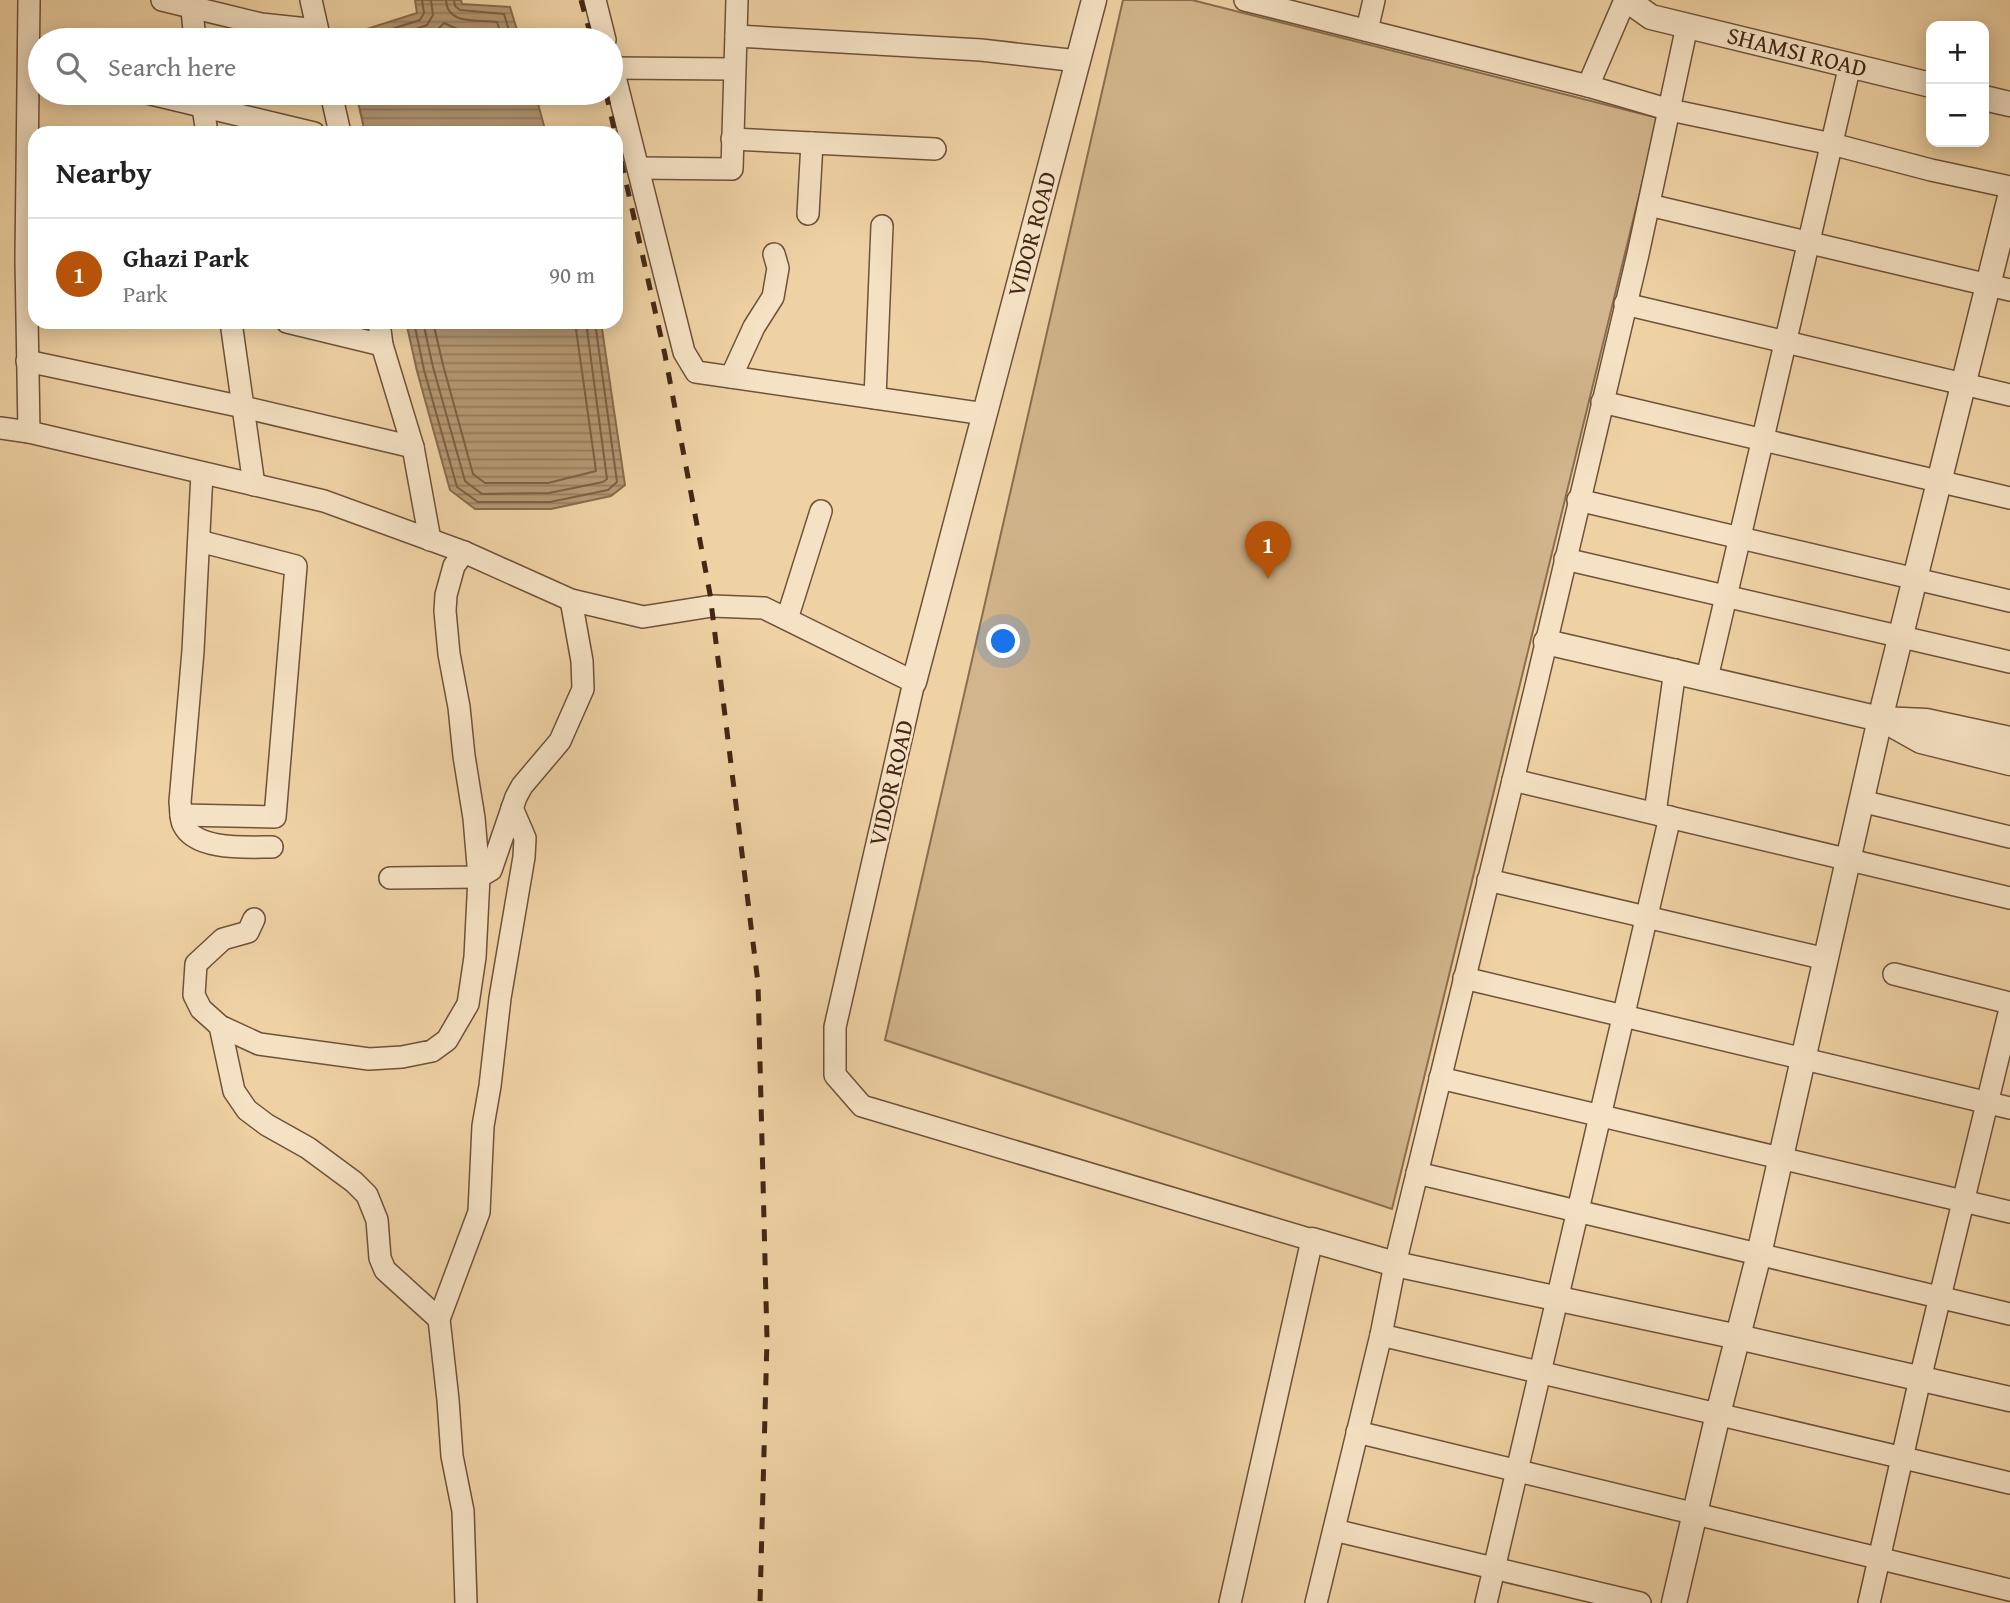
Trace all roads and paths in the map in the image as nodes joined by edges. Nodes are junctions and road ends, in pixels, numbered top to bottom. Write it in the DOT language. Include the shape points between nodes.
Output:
graph roads {
  1 [pos="29,0"];
  2 [pos="162,0"];
  3 [pos="311,0"];
  4 [pos="595,0"];
  5 [pos="737,0"];
  6 [pos="1094,0"];
  7 [pos="1245,0"];
  8 [pos="1374,0"];
  9 [pos="1626,0"];
  10 [pos="191,4"];
  11 [pos="1687,26"];
  12 [pos="29,28"];
  13 [pos="194,28"];
  14 [pos="282,28"];
  15 [pos="317,28"];
  16 [pos="602,28"];
  17 [pos="1367,30"];
  18 [pos="736,36"];
  19 [pos="1078,61"];
  20 [pos="623,65"];
  21 [pos="1850,65"];
  22 [pos="734,69"];
  23 [pos="1927,84"];
  24 [pos="1588,86"];
  25 [pos="1989,99"];
  26 [pos="2010,104"];
  27 [pos="30,105"];
  28 [pos="203,105"];
  29 [pos="219,105"];
  30 [pos="334,105"];
  31 [pos="622,105"];
  32 [pos="1670,110"];
  33 [pos="31,126"];
  34 [pos="205,126"];
  35 [pos="290,126"];
  36 [pos="338,126"];
  37 [pos="732,139"];
  38 [pos="812,143"];
  39 [pos="1832,144"];
  40 [pos="935,149"];
  41 [pos="638,168"];
  42 [pos="2010,187"];
  43 [pos="2010,197"];
  44 [pos="1649,205"];
  45 [pos="808,214"];
  46 [pos="882,226"];
  47 [pos="1809,242"];
  48 [pos="774,254"];
  49 [pos="1999,287"];
  50 [pos="1625,304"];
  51 [pos="28,329"];
  52 [pos="232,329"];
  53 [pos="316,329"];
  54 [pos="380,329"];
  55 [pos="1786,342"];
  56 [pos="382,345"];
  57 [pos="27,361"];
  58 [pos="731,377"];
  59 [pos="1963,384"];
  60 [pos="2010,395"];
  61 [pos="875,398"];
  62 [pos="1602,402"];
  63 [pos="243,407"];
  64 [pos="985,414"];
  65 [pos="0,428"];
  66 [pos="29,432"];
  67 [pos="1763,440"];
  68 [pos="413,447"];
  69 [pos="202,472"];
  70 [pos="1939,481"];
  71 [pos="254,485"];
  72 [pos="2010,498"];
  73 [pos="1578,500"];
  74 [pos="821,511"];
  75 [pos="1740,538"];
  76 [pos="430,540"];
  77 [pos="200,541"];
  78 [pos="464,552"];
  79 [pos="1565,559"];
  80 [pos="1915,578"];
  81 [pos="1726,596"];
  82 [pos="571,600"];
  83 [pos="2010,601"];
  84 [pos="786,619"];
  85 [pos="1900,637"];
  86 [pos="1546,642"];
  87 [pos="2010,662"];
  88 [pos="1675,670"];
  89 [pos="1707,678"];
  90 [pos="914,682"];
  91 [pos="1880,719"];
  92 [pos="2010,739"];
  93 [pos="2010,763"];
  94 [pos="1513,780"];
  95 [pos="1861,801"];
  96 [pos="512,808"];
  97 [pos="181,815"];
  98 [pos="1662,815"];
  99 [pos="2010,837"];
  100 [pos="272,847"];
  101 [pos="1848,860"];
  102 [pos="480,877"];
  103 [pos="390,878"];
  104 [pos="1488,880"];
  105 [pos="2010,898"];
  106 [pos="1646,917"];
  107 [pos="254,919"];
  108 [pos="1825,959"];
  109 [pos="1894,974"];
  110 [pos="1464,978"];
  111 [pos="2010,1003"];
  112 [pos="2010,1009"];
  113 [pos="1623,1016"];
  114 [pos="220,1026"];
  115 [pos="1803,1059"];
  116 [pos="1440,1077"];
  117 [pos="1987,1103"];
  118 [pos="2010,1108"];
  119 [pos="1600,1115"];
  120 [pos="1781,1158"];
  121 [pos="1417,1173"];
  122 [pos="1963,1201"];
  123 [pos="1577,1211"];
  124 [pos="2010,1212"];
  125 [pos="1312,1240"];
  126 [pos="1759,1254"];
  127 [pos="1395,1264"];
  128 [pos="1940,1297"];
  129 [pos="1557,1298"];
  130 [pos="2010,1314"];
  131 [pos="439,1318"];
  132 [pos="1381,1335"];
  133 [pos="1738,1337"];
  134 [pos="1540,1372"];
  135 [pos="1920,1379"];
  136 [pos="2010,1399"];
  137 [pos="1718,1414"];
  138 [pos="1357,1432"];
  139 [pos="1902,1457"];
  140 [pos="1516,1471"];
  141 [pos="2010,1483"];
  142 [pos="1694,1514"];
  143 [pos="1334,1530"];
  144 [pos="1879,1558"];
  145 [pos="1493,1570"];
  146 [pos="2010,1590"];
  147 [pos="466,1603"];
  148 [pos="1230,1603"];
  149 [pos="1316,1603"];
  150 [pos="1486,1603"];
  151 [pos="1640,1603"];
  152 [pos="1674,1603"];
  153 [pos="1869,1603"];
  1 -- 12 [label="street"];
  2 -- 10 [label="street"];
  3 -- 15 [label="street"];
  4 -- 16 [label="street"];
  5 -- 18 [label="street"];
  6 -- 19 [label="street, VIDOR ROAD"];
  7 -- 17 [label="street"];
  8 -- 17 [label="street"];
  9 -- 11 [label="street, SHAMSI ROAD" via="1651,17"];
  9 -- 24 [label="street"];
  10 -- 13 [label="street"];
  10 -- 14 [label="street"];
  11 -- 21 [label="street, SHAMSI ROAD"];
  11 -- 32 [label="street"];
  17 -- 24 [label="street"];
  18 -- 19 [label="street" via="981,50"];
  18 -- 22 [label="street"];
  19 -- 64 [label="street, VIDOR ROAD"];
  20 -- 22 [label="street"];
  21 -- 23 [label="street, SHAMSI ROAD"];
  21 -- 39 [label="street"];
  22 -- 37 [label="street"];
  24 -- 32 [label="street"];
  25 -- 26 [label="street"];
  27 -- 33 [label="street"];
  28 -- 34 [label="street"];
  29 -- 35 [label="street"];
  30 -- 36 [label="street"];
  31 -- 41 [label="street"];
  32 -- 39 [label="street"];
  32 -- 44 [label="street"];
  37 -- 38 [label="street"];
  37 -- 41 [label="street" via="732,169"];
  38 -- 40 [label="street"];
  38 -- 45 [label="street"];
  39 -- 42 [label="street"];
  39 -- 47 [label="street"];
  41 -- 58 [label="street" via="684,352 695,372"];
  43 -- 49 [label="street"];
  44 -- 47 [label="street"];
  44 -- 50 [label="street"];
  46 -- 61 [label="street"];
  47 -- 49 [label="street"];
  47 -- 55 [label="street"];
  48 -- 58 [label="street" via="778,268 773,297"];
  49 -- 59 [label="street"];
  50 -- 55 [label="street"];
  50 -- 62 [label="street"];
  51 -- 57 [label="street"];
  52 -- 63 [label="street"];
  53 -- 56 [label="street"];
  54 -- 56 [label="street"];
  55 -- 59 [label="street"];
  55 -- 67 [label="street"];
  56 -- 68 [label="street"];
  57 -- 63 [label="street"];
  57 -- 66 [label="street"];
  58 -- 61 [label="street"];
  59 -- 60 [label="street"];
  59 -- 70 [label="street"];
  61 -- 64 [label="street"];
  62 -- 67 [label="street"];
  62 -- 73 [label="street"];
  63 -- 68 [label="street"];
  63 -- 71 [label="street"];
  64 -- 90 [label="street, VIDOR ROAD"];
  65 -- 66 [label="street"];
  66 -- 69 [label="street"];
  67 -- 70 [label="street"];
  67 -- 75 [label="street"];
  68 -- 76 [label="street"];
  69 -- 71 [label="street"];
  69 -- 77 [label="street"];
  70 -- 72 [label="street"];
  70 -- 80 [label="street"];
  71 -- 76 [label="street" via="324,501"];
  73 -- 75 [label="street"];
  73 -- 79 [label="street"];
  74 -- 84 [label="street"];
  75 -- 80 [label="street"];
  75 -- 81 [label="street"];
  76 -- 78 [label="street"];
  77 -- 97 [label="street"];
  77 -- 97 [label="street" via="296,566 275,817"];
  78 -- 82 [label="street"];
  78 -- 102 [label="street" via="454,565 445,611"];
  79 -- 81 [label="street"];
  79 -- 86 [label="street"];
  80 -- 83 [label="street"];
  80 -- 85 [label="street"];
  81 -- 85 [label="street"];
  81 -- 89 [label="street"];
  82 -- 84 [label="street" via="643,617 712,606 764,608"];
  82 -- 96 [label="street" via="583,689 560,741 522,786"];
  84 -- 90 [label="street"];
  85 -- 87 [label="street"];
  85 -- 91 [label="street"];
  86 -- 88 [label="street"];
  86 -- 94 [label="street"];
  88 -- 89 [label="street"];
  88 -- 98 [label="street"];
  89 -- 91 [label="street"];
  90 -- 125 [label="street, VIDOR ROAD" via="835,1027 835,1075 862,1106"];
  91 -- 92 [label="street" via="1926,721"];
  91 -- 93 [label="street" via="1921,741"];
  91 -- 95 [label="street"];
  94 -- 98 [label="street"];
  94 -- 104 [label="street"];
  95 -- 99 [label="street"];
  95 -- 101 [label="street"];
  96 -- 102 [label="street" via="491,870"];
  96 -- 131 [label="street" via="525,838 524,857 482,1126 479,1212"];
  97 -- 100 [label="street" via="190,833 202,841"];
  98 -- 101 [label="street"];
  98 -- 106 [label="street"];
  101 -- 105 [label="street"];
  101 -- 108 [label="street"];
  102 -- 103 [label="street"];
  102 -- 114 [label="street" via="468,1004 447,1040 432,1051 369,1059 259,1044"];
  104 -- 106 [label="street"];
  104 -- 110 [label="street"];
  106 -- 108 [label="street"];
  106 -- 113 [label="street"];
  107 -- 114 [label="street" via="248,932 223,939 196,964 194,995 201,1009"];
  108 -- 115 [label="street"];
  109 -- 111 [label="street"];
  110 -- 113 [label="street"];
  110 -- 116 [label="street"];
  112 -- 117 [label="street"];
  113 -- 115 [label="street"];
  113 -- 119 [label="street"];
  114 -- 131 [label="street" via="233,1091 247,1110 309,1148 367,1195 377,1220 385,1270"];
  115 -- 117 [label="street"];
  115 -- 120 [label="street"];
  116 -- 119 [label="street"];
  116 -- 121 [label="street"];
  117 -- 118 [label="street"];
  117 -- 122 [label="street"];
  119 -- 120 [label="street"];
  119 -- 123 [label="street"];
  120 -- 122 [label="street"];
  120 -- 126 [label="street"];
  121 -- 123 [label="street"];
  121 -- 127 [label="street"];
  122 -- 124 [label="street"];
  122 -- 128 [label="street"];
  123 -- 126 [label="street"];
  123 -- 129 [label="street"];
  125 -- 127 [label="street"];
  125 -- 148 [label="street"];
  126 -- 128 [label="street"];
  126 -- 133 [label="street"];
  127 -- 129 [label="street"];
  127 -- 132 [label="street"];
  128 -- 130 [label="street"];
  128 -- 135 [label="street"];
  129 -- 133 [label="street"];
  129 -- 134 [label="street"];
  131 -- 147 [label="street" via="452,1457 463,1511"];
  132 -- 134 [label="street"];
  132 -- 138 [label="street"];
  133 -- 135 [label="street"];
  133 -- 137 [label="street"];
  134 -- 137 [label="street"];
  134 -- 140 [label="street"];
  135 -- 136 [label="street"];
  135 -- 139 [label="street"];
  137 -- 139 [label="street"];
  137 -- 142 [label="street"];
  138 -- 140 [label="street"];
  138 -- 143 [label="street"];
  139 -- 141 [label="street"];
  139 -- 144 [label="street"];
  140 -- 142 [label="street"];
  140 -- 145 [label="street"];
  142 -- 144 [label="street"];
  142 -- 152 [label="street"];
  143 -- 145 [label="street"];
  143 -- 149 [label="street"];
  144 -- 146 [label="street"];
  144 -- 153 [label="street"];
  145 -- 150 [label="street"];
  145 -- 151 [label="street"];
}
